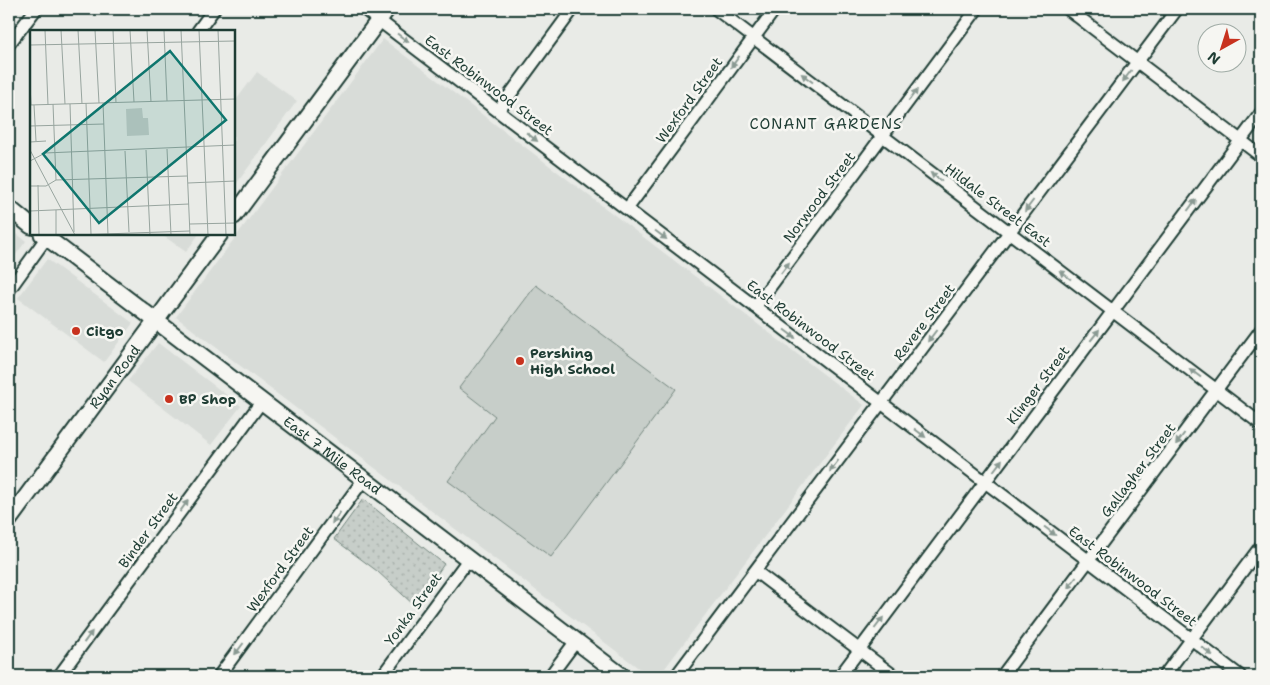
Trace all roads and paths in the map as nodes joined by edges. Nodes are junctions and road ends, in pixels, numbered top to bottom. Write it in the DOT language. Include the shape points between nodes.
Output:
graph roads {
  1 [pos="36,9"];
  2 [pos="214,9"];
  3 [pos="364,9"];
  4 [pos="574,9"];
  5 [pos="716,9"];
  6 [pos="775,9"];
  7 [pos="977,9"];
  8 [pos="1068,9"];
  9 [pos="1177,9"];
  10 [pos="383,14"];
  11 [pos="199,30"];
  12 [pos="754,37"];
  13 [pos="9,44"];
  14 [pos="1137,61"];
  15 [pos="498,111"];
  16 [pos="1261,113"];
  17 [pos="883,136"];
  18 [pos="1241,140"];
  19 [pos="1261,156"];
  20 [pos="9,208"];
  21 [pos="627,209"];
  22 [pos="235,215"];
  23 [pos="30,225"];
  24 [pos="1009,232"];
  25 [pos="46,235"];
  26 [pos="219,235"];
  27 [pos="9,290"];
  28 [pos="755,307"];
  29 [pos="1113,311"];
  30 [pos="156,320"];
  31 [pos="1261,330"];
  32 [pos="1216,390"];
  33 [pos="262,401"];
  34 [pos="882,403"];
  35 [pos="1261,424"];
  36 [pos="364,479"];
  37 [pos="985,482"];
  38 [pos="9,520"];
  39 [pos="1261,546"];
  40 [pos="468,560"];
  41 [pos="1089,561"];
  42 [pos="755,571"];
  43 [pos="1191,639"];
  44 [pos="576,641"];
  45 [pos="859,650"];
  46 [pos="59,676"];
  47 [pos="219,676"];
  48 [pos="382,676"];
  49 [pos="550,676"];
  50 [pos="622,676"];
  51 [pos="676,676"];
  52 [pos="840,676"];
  53 [pos="894,676"];
  54 [pos="1002,676"];
  55 [pos="1164,676"];
  56 [pos="1240,676"];
  1 -- 13 [label="street"];
  2 -- 11 [label="street"];
  3 -- 10 [label="street, East Robinwood Street"];
  4 -- 15 [label="street"];
  5 -- 12 [label="street, Hildale Street East"];
  6 -- 12 [label="street, Wexford Street"];
  17 -- 7 [label="street, Norwood Street, one-way"];
  8 -- 14 [label="street"];
  9 -- 14 [label="street, Revere Street"];
  10 -- 15 [label="street, East Robinwood Street, one-way"];
  10 -- 22 [label="street"];
  17 -- 12 [label="street, Hildale Street East, one-way"];
  12 -- 21 [label="street, Wexford Street, one-way"];
  14 -- 18 [label="street"];
  14 -- 24 [label="street, Revere Street, one-way"];
  15 -- 21 [label="street, East Robinwood Street, one-way"];
  16 -- 18 [label="street, Klinger Street"];
  24 -- 17 [label="street, Hildale Street East, one-way"];
  28 -- 17 [label="street, Norwood Street, one-way"];
  18 -- 19 [label="street"];
  29 -- 18 [label="street, Klinger Street, one-way"];
  20 -- 23 [label="street"];
  21 -- 28 [label="street, East Robinwood Street, one-way"];
  29 -- 24 [label="street, Hildale Street East, one-way"];
  24 -- 34 [label="street, Revere Street, one-way"];
  25 -- 27 [label="street"];
  25 -- 30 [label="street, East 7 Mile Road"];
  26 -- 30 [label="street, Ryan Road"];
  28 -- 34 [label="street, East Robinwood Street, one-way"];
  32 -- 29 [label="street, Hildale Street East, one-way"];
  37 -- 29 [label="street, Klinger Street, one-way"];
  30 -- 33 [label="street, East 7 Mile Road"];
  30 -- 38 [label="street, Ryan Road"];
  31 -- 32 [label="street, Gallagher Street"];
  32 -- 35 [label="street, Hildale Street East"];
  32 -- 41 [label="street, Gallagher Street, one-way"];
  33 -- 36 [label="street, East 7 Mile Road"];
  46 -- 33 [label="street, Binder Street, one-way"];
  34 -- 37 [label="street, East Robinwood Street, one-way"];
  34 -- 42 [label="street, Revere Street, one-way"];
  36 -- 40 [label="street, East 7 Mile Road"];
  36 -- 47 [label="street, Wexford Street, one-way"];
  37 -- 41 [label="street, East Robinwood Street, one-way"];
  45 -- 37 [label="street, Klinger Street, one-way"];
  39 -- 43 [label="street"];
  40 -- 44 [label="street, East 7 Mile Road"];
  40 -- 48 [label="street, Yonka Street"];
  41 -- 43 [label="street, East Robinwood Street"];
  41 -- 54 [label="street, Gallagher Street, one-way"];
  42 -- 45 [label="street"];
  42 -- 51 [label="street, Revere Street"];
  43 -- 55 [label="street"];
  43 -- 56 [label="street, East Robinwood Street, one-way"];
  44 -- 49 [label="street"];
  44 -- 50 [label="street, East 7 Mile Road"];
  45 -- 52 [label="street, Klinger Street"];
  45 -- 53 [label="street"];
}
